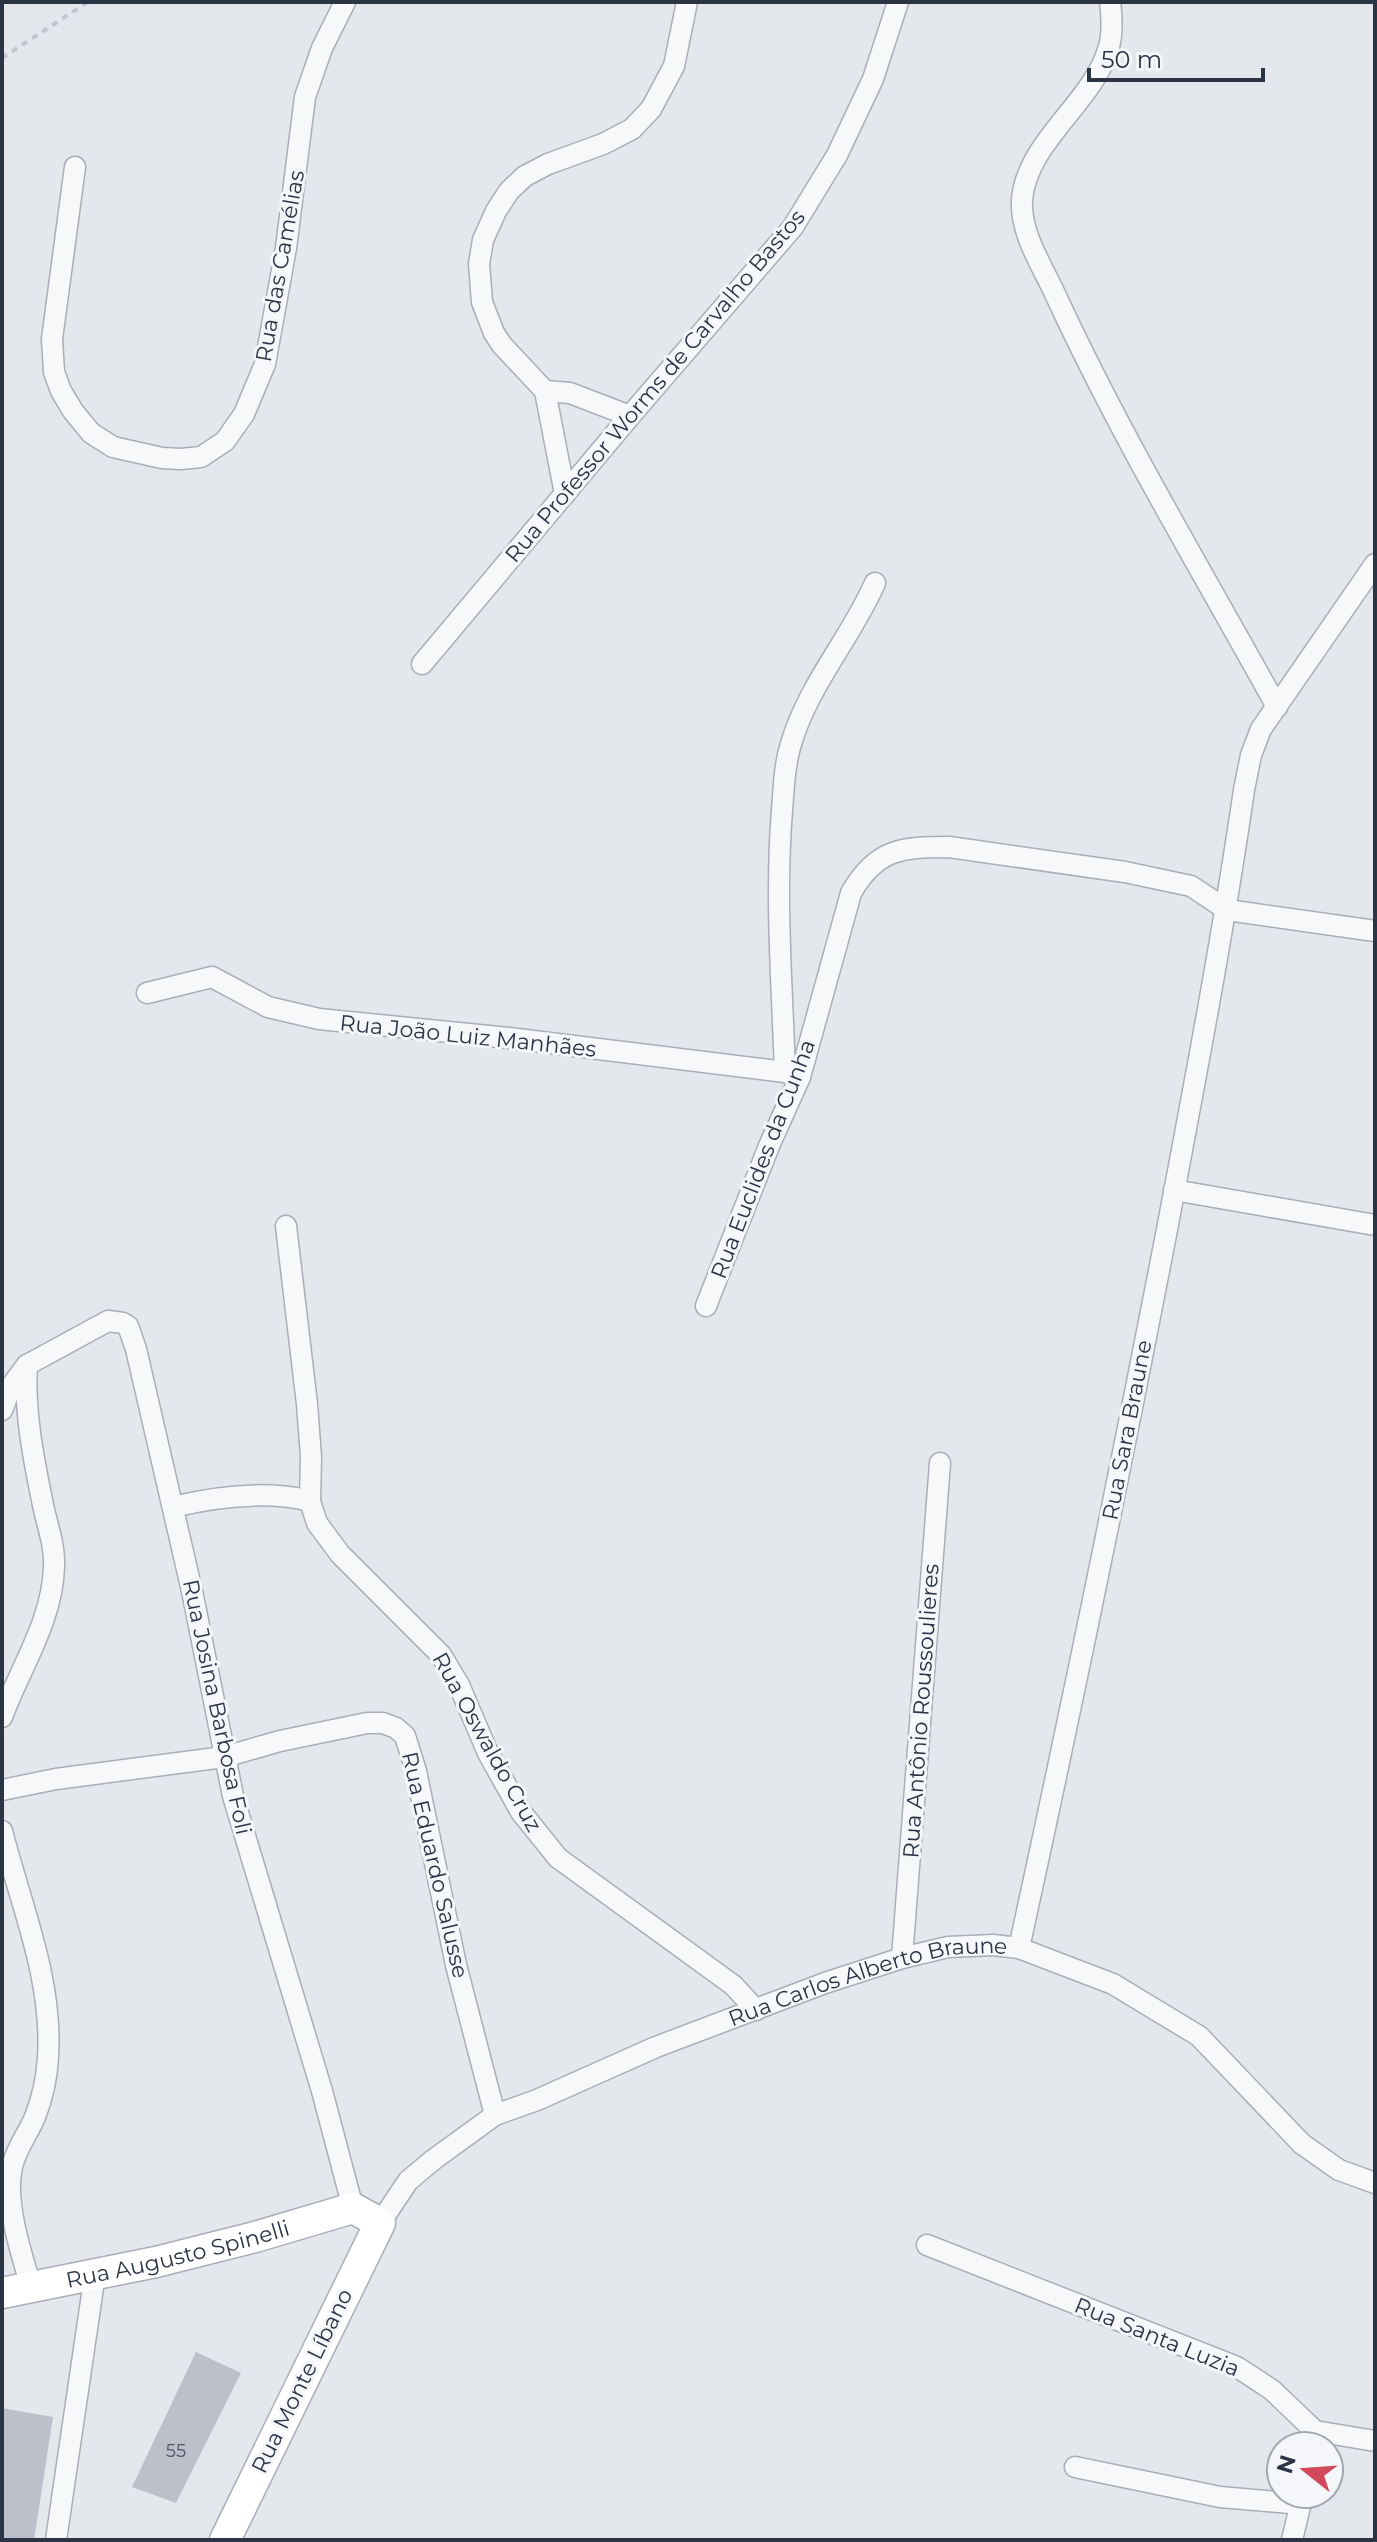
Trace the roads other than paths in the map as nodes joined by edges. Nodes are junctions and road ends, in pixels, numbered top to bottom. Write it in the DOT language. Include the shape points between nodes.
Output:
graph roads {
  1 [pos="345,2"];
  2 [pos="687,2"];
  3 [pos="898,2"];
  4 [pos="1110,2"];
  5 [pos="75,167"];
  6 [pos="545,391"];
  7 [pos="630,416"];
  8 [pos="565,494"];
  9 [pos="1375,564"];
  10 [pos="875,583"];
  11 [pos="422,664"];
  12 [pos="1277,707"];
  13 [pos="1227,910"];
  14 [pos="1375,931"];
  15 [pos="147,993"];
  16 [pos="792,1074"];
  17 [pos="1174,1190"];
  18 [pos="1375,1225"];
  19 [pos="286,1226"];
  20 [pos="706,1306"];
  21 [pos="27,1365"];
  22 [pos="2,1410"];
  23 [pos="940,1463"];
  24 [pos="310,1501"];
  25 [pos="173,1507"];
  26 [pos="2,1717"];
  27 [pos="224,1757"];
  28 [pos="2,1790"];
  29 [pos="2,1831"];
  30 [pos="1019,1948"];
  31 [pos="902,1958"];
  32 [pos="756,2010"];
  33 [pos="495,2115"];
  34 [pos="1375,2183"];
  35 [pos="353,2208"];
  36 [pos="380,2223"];
  37 [pos="927,2245"];
  38 [pos="95,2274"];
  39 [pos="16,2290"];
  40 [pos="1306,2430"];
  41 [pos="1345,2440"];
  42 [pos="1375,2441"];
  43 [pos="1075,2467"];
  44 [pos="1265,2498"];
  45 [pos="1299,2510"];
  46 [pos="56,2540"];
  47 [pos="225,2540"];
  48 [pos="1292,2540"];
  1 -- 5 [label="street, Rua das Camélias" via="305,97 265,364 244,414 225,441 201,457 162,458 113,447 91,433 61,391 52,339"];
  2 -- 6 [label="street" via="674,66 651,109 632,129 525,176 509,191 483,240 479,283 494,333"];
  3 -- 7 [label="street, Rua Professor Worms de Carvalho Bastos" via="873,79 837,155 793,227"];
  4 -- 12 [label="street" via="1108,51 1026,177 1022,203 1027,233 1096,380"];
  6 -- 7 [label="street" via="570,393"];
  6 -- 8 [label="street"];
  7 -- 8 [label="street, Rua Professor Worms de Carvalho Bastos"];
  8 -- 11 [label="street, Rua Professor Worms de Carvalho Bastos"];
  9 -- 12 [label="street, Rua Sara Braune"];
  10 -- 16 [label="street" via="798,723 786,768 779,849"];
  12 -- 13 [label="street, Rua Sara Braune" via="1251,755"];
  13 -- 14 [label="street"];
  13 -- 16 [label="street, Rua Euclides da Cunha" via="1191,886 1125,872 949,847 896,851 874,862 851,893"];
  13 -- 17 [label="street, Rua Sara Braune"];
  15 -- 16 [label="street, Rua João Luiz Manhães" via="212,977 268,1007 319,1019"];
  16 -- 20 [label="street, Rua Euclides da Cunha"];
  17 -- 18 [label="street"];
  17 -- 30 [label="street, Rua Sara Braune"];
  19 -- 24 [label="street, Rua Oswaldo Cruz" via="307,1404"];
  21 -- 22 [label="street"];
  21 -- 25 [label="street, Rua Josina Barbosa Foli" via="99,1325 116,1321 128,1326"];
  21 -- 26 [label="street" via="27,1404 55,1569 44,1619"];
  23 -- 31 [label="street, Rua Antônio Roussoulieres"];
  24 -- 25 [label="street" via="240,1496"];
  24 -- 32 [label="street, Rua Oswaldo Cruz" via="317,1523 340,1554 441,1655 521,1812 558,1858 733,1985"];
  25 -- 27 [label="street, Rua Josina Barbosa Foli"];
  27 -- 28 [label="street, Rua Eduardo Salusse"];
  27 -- 33 [label="street, Rua Eduardo Salusse" via="367,1723 383,1723 405,1736"];
  27 -- 35 [label="street, Rua Josina Barbosa Foli"];
  29 -- 39 [label="street" via="42,1972 48,2019 42,2090 11,2169 20,2250"];
  30 -- 31 [label="street, Rua Carlos Alberto Braune" via="948,1947"];
  30 -- 34 [label="street, Rua Carlos Alberto Braune" via="1113,1984 1199,2036 1302,2144 1339,2170"];
  31 -- 32 [label="street, Rua Carlos Alberto Braune"];
  32 -- 33 [label="street, Rua Carlos Alberto Braune"];
  33 -- 36 [label="street, Rua Carlos Alberto Braune" via="408,2181"];
  35 -- 36 [label="street"];
  35 -- 38 [label="street, Rua Augusto Spinelli"];
  36 -- 47 [label="street, Rua Monte Líbano"];
  37 -- 40 [label="street, Rua Santa Luzia" via="1237,2367 1272,2390"];
  38 -- 39 [label="street, Rua Augusto Spinelli"];
  38 -- 46 [label="street"];
  41 -- 42 [label="street, Rua Santa Luzia"];
  43 -- 44 [label="street" via="1220,2497"];
  45 -- 48 [label="street"];
}
